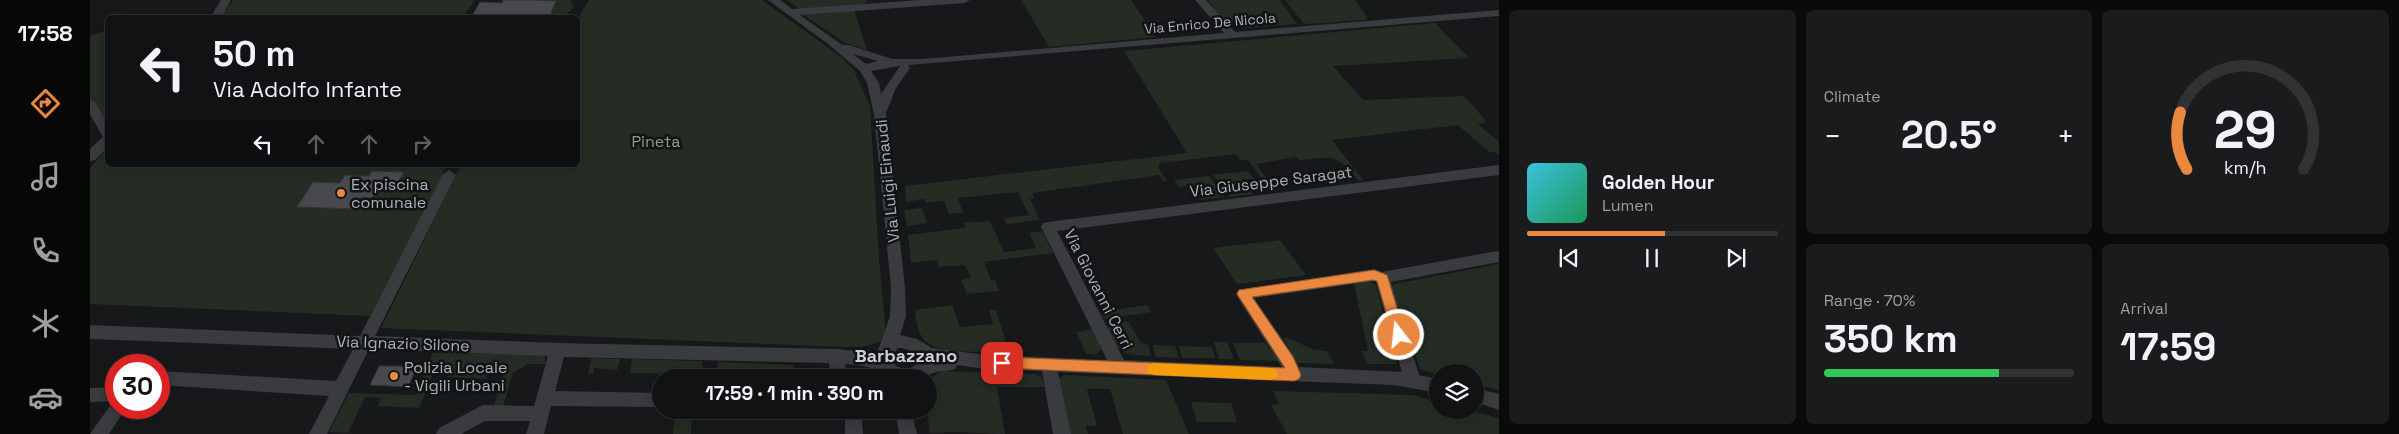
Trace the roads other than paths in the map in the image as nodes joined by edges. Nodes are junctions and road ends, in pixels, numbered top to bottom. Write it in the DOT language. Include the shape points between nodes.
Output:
graph roads {
  1 [pos="226,0"];
  2 [pos="773,0"];
  3 [pos="965,0"];
  4 [pos="1200,0"];
  5 [pos="1208,11"];
  6 [pos="791,12"];
  7 [pos="1499,13"];
  8 [pos="217,15"];
  9 [pos="1232,36"];
  10 [pos="1219,37"];
  11 [pos="832,42"];
  12 [pos="900,65"];
  13 [pos="864,68"];
  14 [pos="90,104"];
  15 [pos="880,114"];
  16 [pos="105,130"];
  17 [pos="105,142"];
  18 [pos="90,157"];
  19 [pos="1499,170"];
  20 [pos="449,175"];
  21 [pos="1048,227"];
  22 [pos="1497,258"];
  23 [pos="1382,278"];
  24 [pos="898,297"];
  25 [pos="92,335"];
  26 [pos="364,342"];
  27 [pos="558,350"];
  28 [pos="837,356"];
  29 [pos="889,362"];
  30 [pos="919,363"];
  31 [pos="1049,365"];
  32 [pos="1119,367"];
  33 [pos="838,369"];
  34 [pos="1294,375"];
  35 [pos="170,379"];
  36 [pos="1412,380"];
  37 [pos="1429,384"];
  38 [pos="341,389"];
  39 [pos="105,394"];
  40 [pos="90,395"];
  41 [pos="1484,398"];
  42 [pos="652,400"];
  43 [pos="1499,402"];
  44 [pos="542,406"];
  45 [pos="110,419"];
  46 [pos="853,419"];
  47 [pos="905,419"];
  48 [pos="912,419"];
  49 [pos="99,434"];
  50 [pos="318,434"];
  51 [pos="445,434"];
  52 [pos="535,434"];
  53 [pos="854,434"];
  54 [pos="909,434"];
  55 [pos="1062,434"];
  1 -- 8 [label="street"];
  2 -- 6 [label="street"];
  3 -- 6 [label="street"];
  4 -- 5 [label="street"];
  5 -- 9 [label="street"];
  5 -- 10 [label="street"];
  6 -- 11 [label="street"];
  7 -- 9 [label="street, Via Enrico De Nicola"];
  9 -- 10 [label="street, Via Enrico De Nicola"];
  10 -- 12 [label="street, Via Enrico De Nicola"];
  11 -- 12 [label="street"];
  11 -- 13 [label="street"];
  12 -- 13 [label="street"];
  12 -- 15 [label="street"];
  13 -- 15 [label="street, Via Luigi Einaudi" via="873,83"];
  14 -- 16 [label="street"];
  15 -- 24 [label="street, Via Luigi Einaudi"];
  17 -- 18 [label="street"];
  19 -- 21 [label="street, Via Giuseppe Saragat"];
  20 -- 26 [label="street"];
  21 -- 32 [label="street, Via Giovanni Cerri"];
  22 -- 23 [label="street"];
  23 -- 34 [label="street" via="1374,275 1243,294"];
  23 -- 36 [label="street"];
  24 -- 29 [label="street, Via Luigi Einaudi" via="898,316"];
  24 -- 30 [label="street, Via Luigi Einaudi"];
  25 -- 26 [label="street, Via Ignazio Silone"];
  26 -- 27 [label="street, Via Ignazio Silone"];
  26 -- 38 [label="street"];
  27 -- 28 [label="street, Via Ignazio Silone"];
  27 -- 44 [label="street"];
  28 -- 29 [label="street, Via Ignazio Silone"];
  28 -- 33 [label="street"];
  29 -- 30 [label="street" via="905,377"];
  29 -- 30 [label="street" via="903,341"];
  30 -- 31 [label="street"];
  31 -- 32 [label="street"];
  31 -- 55 [label="street"];
  32 -- 34 [label="street"];
  34 -- 36 [label="street"];
  35 -- 38 [label="street"];
  36 -- 37 [label="street"];
  38 -- 50 [label="street"];
  39 -- 40 [label="street"];
  41 -- 43 [label="street"];
  42 -- 44 [label="street"];
  44 -- 51 [label="street" via="483,413"];
  44 -- 52 [label="street"];
  45 -- 49 [label="street"];
  46 -- 53 [label="street"];
  47 -- 54 [label="street"];
  48 -- 54 [label="street"];
}
